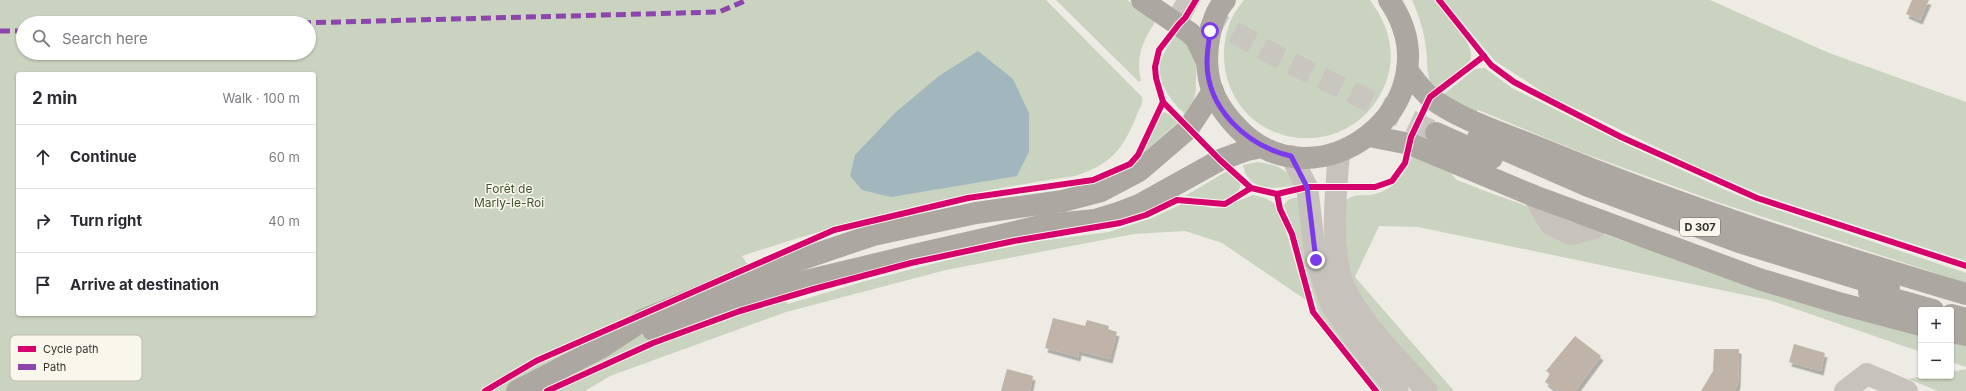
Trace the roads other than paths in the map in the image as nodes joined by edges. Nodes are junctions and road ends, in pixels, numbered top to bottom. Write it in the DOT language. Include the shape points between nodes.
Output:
graph roads {
  1 [pos="1142,0"];
  2 [pos="1225,0"];
  3 [pos="1389,0"];
  4 [pos="1207,62"];
  5 [pos="1407,70"];
  6 [pos="1213,91"];
  7 [pos="1370,136"];
  8 [pos="1262,147"];
  9 [pos="1339,152"];
  10 [pos="1291,156"];
  11 [pos="1966,294"];
  12 [pos="1966,306"];
  13 [pos="1923,307"];
  14 [pos="1954,316"];
  15 [pos="1966,319"];
  16 [pos="1918,323"];
  17 [pos="1954,333"];
  18 [pos="1966,335"];
  19 [pos="602,347"];
  20 [pos="517,391"];
  21 [pos="1398,391"];
  22 [pos="1427,391"];
  23 [pos="1845,391"];
  24 [pos="1907,391"];
  1 -- 4 [label="main road" via="1190,33 1196,39"];
  2 -- 4 [label="main road" via="1210,31"];
  3 -- 5 [label="main road" via="1403,28"];
  4 -- 6 [label="main road"];
  5 -- 7 [label="main road" via="1400,95 1388,118"];
  5 -- 11 [label="main road" via="1430,97 1448,108 1601,174 1735,222"];
  6 -- 8 [label="main road" via="1224,114 1241,133"];
  6 -- 19 [label="main road" via="1188,128 1139,171 1101,191 1063,201 976,213 873,235 737,281 643,320"];
  7 -- 9 [label="main road"];
  7 -- 16 [label="main road" via="1410,144 1534,196 1759,280"];
  8 -- 10 [label="main road"];
  8 -- 19 [label="main road" via="1220,160 1139,205 1095,220 1045,225 786,286"];
  9 -- 10 [label="main road" via="1323,156"];
  9 -- 22 [label="street" via="1335,243 1340,275 1350,300 1363,319"];
  10 -- 21 [label="street" via="1307,187 1316,260 1331,304 1356,340"];
  12 -- 13 [label="main road, D 307" via="1886,287 1739,242 1439,127 1544,181 1644,220 1795,270"];
  14 -- 15 [label="main road"];
  17 -- 18 [label="main road"];
  19 -- 20 [label="main road"];
  23 -- 24 [label="street" via="1867,374"];
}
